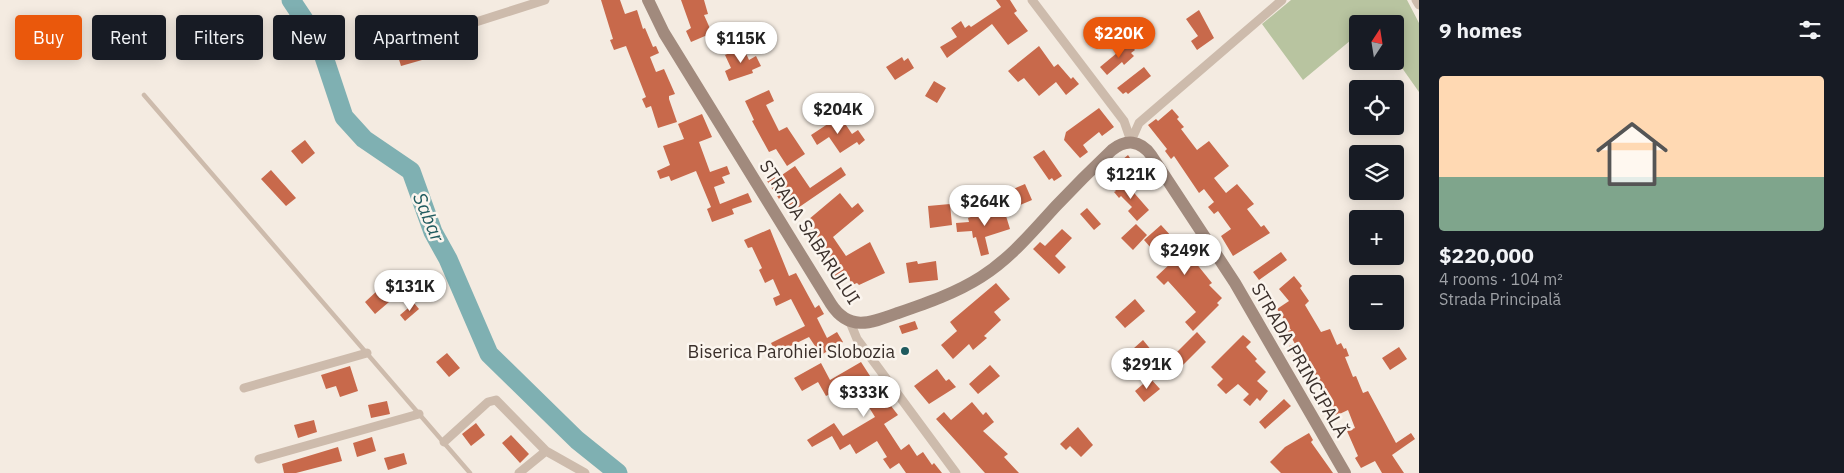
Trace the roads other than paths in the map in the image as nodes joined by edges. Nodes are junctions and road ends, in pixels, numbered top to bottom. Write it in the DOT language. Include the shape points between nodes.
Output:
graph roads {
  1 [pos="545,0"];
  2 [pos="648,0"];
  3 [pos="1032,0"];
  4 [pos="1416,0"];
  5 [pos="1277,1"];
  6 [pos="1419,5"];
  7 [pos="478,21"];
  8 [pos="144,95"];
  9 [pos="1132,142"];
  10 [pos="850,322"];
  11 [pos="366,353"];
  12 [pos="244,388"];
  13 [pos="419,414"];
  14 [pos="444,442"];
  15 [pos="546,451"];
  16 [pos="259,460"];
  17 [pos="470,473"];
  18 [pos="519,473"];
  19 [pos="584,473"];
  20 [pos="956,473"];
  21 [pos="1345,473"];
  1 -- 7 [label="street"];
  2 -- 10 [label="main road, STRADA SABARULUI" via="664,33 831,304 840,316"];
  3 -- 9 [label="street" via="1124,121"];
  4 -- 6 [label="street"];
  5 -- 9 [label="street" via="1139,123"];
  8 -- 11 [label="lane"];
  9 -- 10 [label="main road" via="1123,142 1112,150 1015,250 981,277 949,294 888,317 865,323"];
  9 -- 21 [label="main road, STRADA PRINCIPALĂ" via="1147,148 1230,275"];
  10 -- 20 [label="street, STRADA SABARULUI" via="857,339"];
  11 -- 12 [label="street"];
  11 -- 13 [label="lane"];
  13 -- 14 [label="lane"];
  13 -- 16 [label="street"];
  14 -- 15 [label="street" via="488,402 496,400"];
  14 -- 17 [label="lane"];
  15 -- 18 [label="street"];
  15 -- 19 [label="street"];
}
